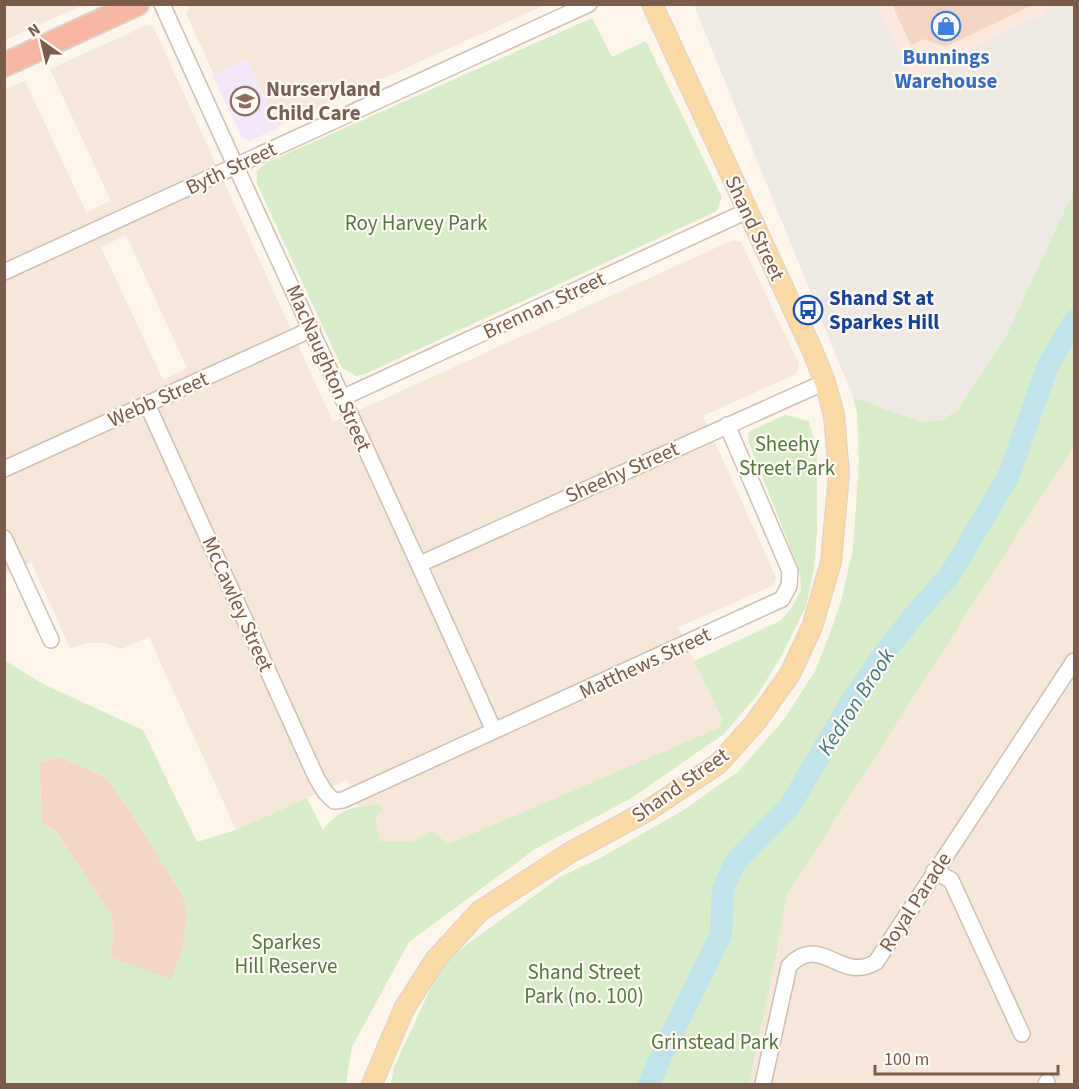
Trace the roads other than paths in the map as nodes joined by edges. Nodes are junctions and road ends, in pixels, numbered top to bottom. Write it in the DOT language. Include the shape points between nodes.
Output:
graph roads {
  1 [pos="137,4"];
  2 [pos="162,4"];
  3 [pos="589,4"];
  4 [pos="652,4"];
  5 [pos="4,65"];
  6 [pos="236,166"];
  7 [pos="747,211"];
  8 [pos="4,272"];
  9 [pos="312,329"];
  10 [pos="825,382"];
  11 [pos="342,398"];
  12 [pos="147,404"];
  13 [pos="727,425"];
  14 [pos="4,469"];
  15 [pos="4,538"];
  16 [pos="420,564"];
  17 [pos="51,640"];
  18 [pos="1074,663"];
  19 [pos="494,731"];
  20 [pos="334,801"];
  21 [pos="934,871"];
  22 [pos="1022,1034"];
  23 [pos="372,1084"];
  24 [pos="763,1084"];
  1 -- 5 [label="highway"];
  2 -- 6 [label="street, MacNaughton Street"];
  3 -- 6 [label="street, Byth Street"];
  4 -- 7 [label="main road, Shand Street"];
  6 -- 8 [label="street, Byth Street"];
  6 -- 9 [label="street, MacNaughton Street"];
  7 -- 10 [label="main road, Shand Street"];
  7 -- 11 [label="street, Brennan Street"];
  9 -- 11 [label="street, MacNaughton Street"];
  9 -- 12 [label="street, Webb Street"];
  10 -- 13 [label="street, Sheehy Street"];
  10 -- 23 [label="main road, Shand Street" via="840,465 834,543 812,627 790,674 755,723 718,764 480,911 435,960 404,1009"];
  11 -- 16 [label="street, MacNaughton Street"];
  12 -- 14 [label="street, Webb Street"];
  12 -- 20 [label="street, McCawley Street" via="316,777"];
  13 -- 16 [label="street, Sheehy Street"];
  13 -- 19 [label="street, Matthews Street" via="790,572 782,600"];
  15 -- 17 [label="street"];
  16 -- 19 [label="street, MacNaughton Street"];
  18 -- 21 [label="street, Royal Parade"];
  19 -- 20 [label="street, Matthews Street"];
  21 -- 22 [label="street" via="951,880"];
  21 -- 24 [label="street, Royal Parade" via="876,962 867,968 855,969 813,954 804,955 789,966"];
}
